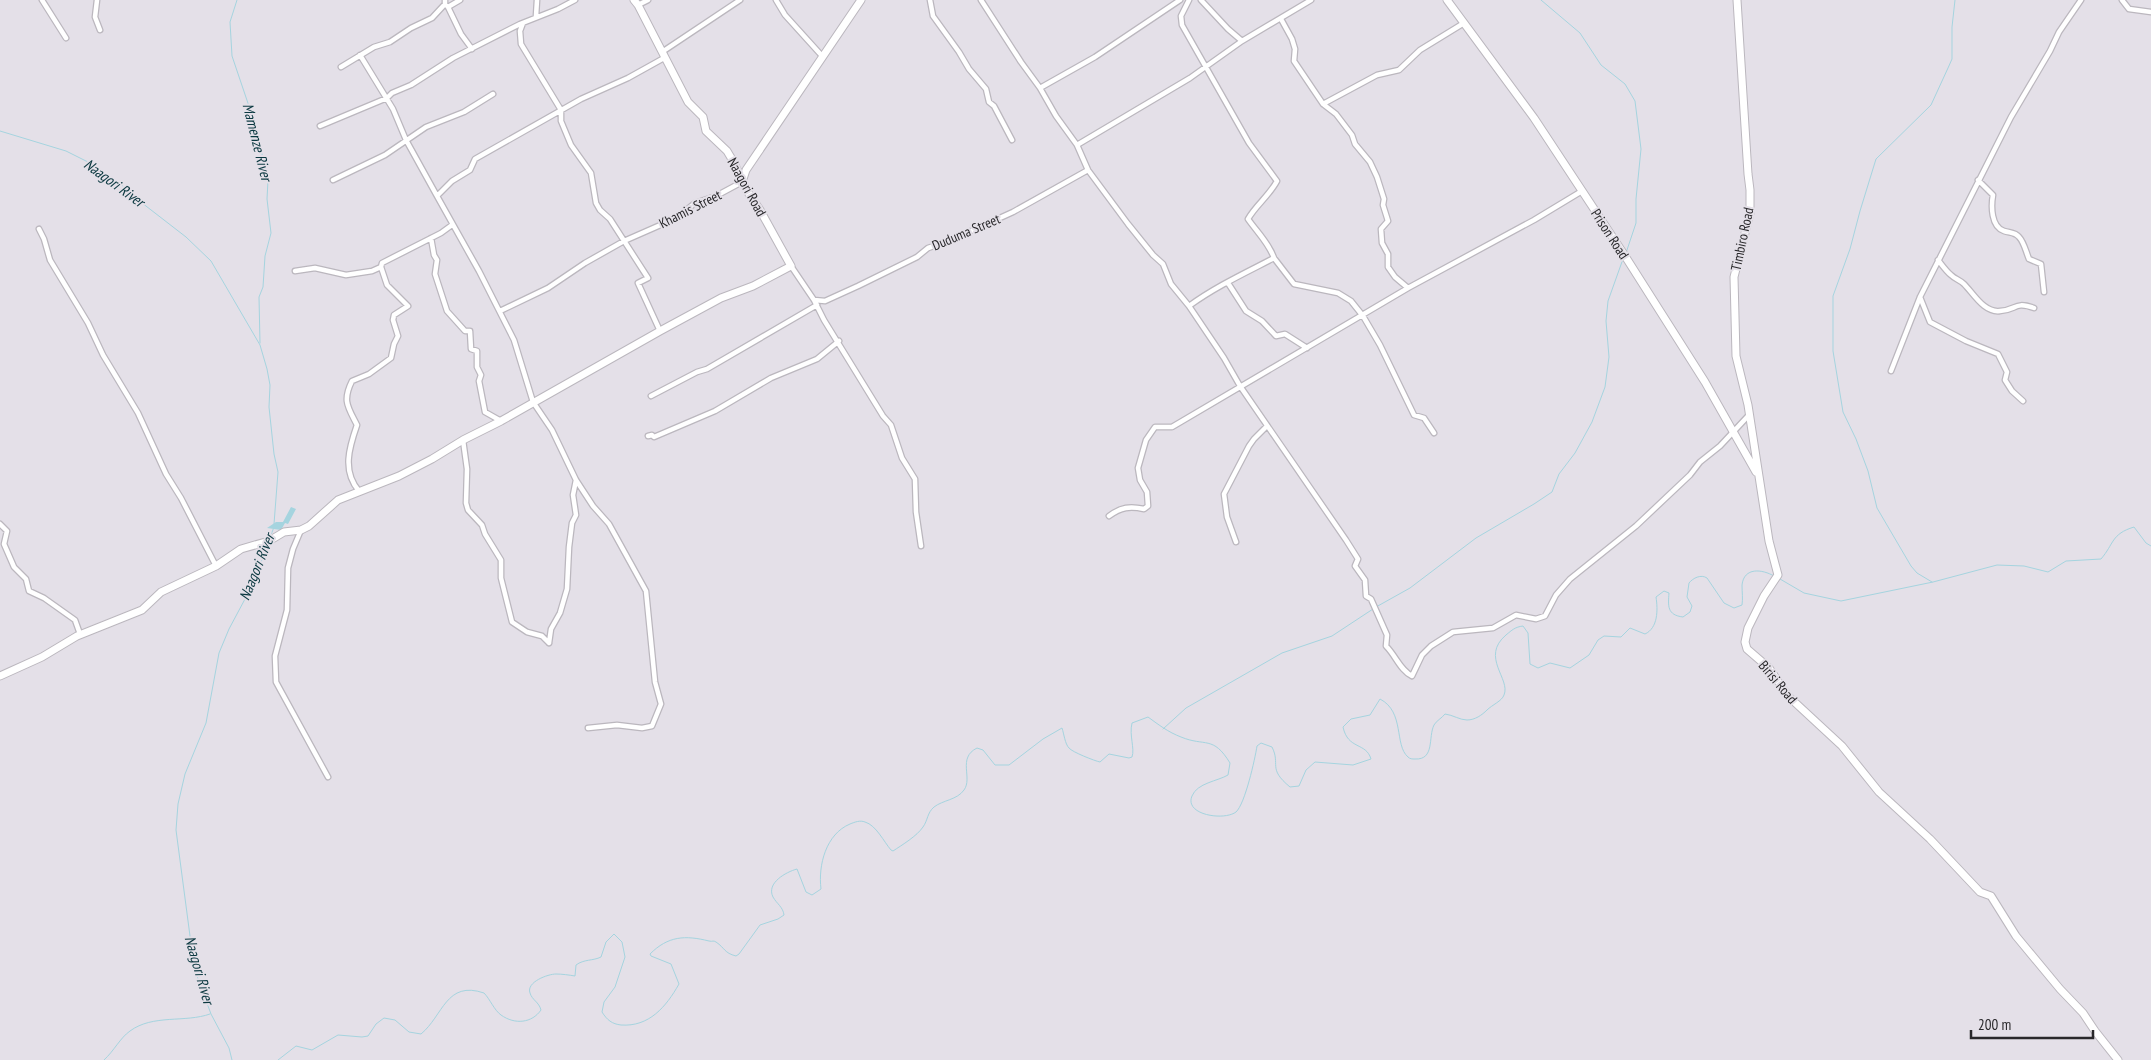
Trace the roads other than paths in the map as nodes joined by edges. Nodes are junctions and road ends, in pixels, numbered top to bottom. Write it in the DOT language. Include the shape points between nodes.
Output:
graph roads {
  1 [pos="42,0"];
  2 [pos="97,0"];
  3 [pos="460,0"];
  4 [pos="537,0"];
  5 [pos="575,0"];
  6 [pos="648,0"];
  7 [pos="740,0"];
  8 [pos="776,0"];
  9 [pos="861,0"];
  10 [pos="930,0"];
  11 [pos="981,0"];
  12 [pos="1180,0"];
  13 [pos="1189,0"];
  14 [pos="1201,0"];
  15 [pos="1311,0"];
  16 [pos="1447,0"];
  17 [pos="1738,0"];
  18 [pos="2081,0"];
  19 [pos="2122,0"];
  20 [pos="636,2"];
  21 [pos="446,4"];
  22 [pos="2151,12"];
  23 [pos="536,16"];
  24 [pos="1281,19"];
  25 [pos="524,23"];
  26 [pos="1464,23"];
  27 [pos="100,30"];
  28 [pos="66,38"];
  29 [pos="1242,41"];
  30 [pos="472,49"];
  31 [pos="360,55"];
  32 [pos="663,55"];
  33 [pos="823,57"];
  34 [pos="341,67"];
  35 [pos="1207,67"];
  36 [pos="1040,88"];
  37 [pos="493,94"];
  38 [pos="387,98"];
  39 [pos="1323,104"];
  40 [pos="561,110"];
  41 [pos="320,126"];
  42 [pos="406,140"];
  43 [pos="1012,140"];
  44 [pos="1077,145"];
  45 [pos="1088,170"];
  46 [pos="333,180"];
  47 [pos="1978,180"];
  48 [pos="742,182"];
  49 [pos="1582,192"];
  50 [pos="437,196"];
  51 [pos="452,225"];
  52 [pos="39,229"];
  53 [pos="431,238"];
  54 [pos="624,241"];
  55 [pos="1274,258"];
  56 [pos="1938,260"];
  57 [pos="791,266"];
  58 [pos="381,267"];
  59 [pos="296,272"];
  60 [pos="1228,283"];
  61 [pos="1408,288"];
  62 [pos="2044,292"];
  63 [pos="1920,297"];
  64 [pos="814,300"];
  65 [pos="825,301"];
  66 [pos="1189,306"];
  67 [pos="819,307"];
  68 [pos="2034,308"];
  69 [pos="500,311"];
  70 [pos="1363,316"];
  71 [pos="660,331"];
  72 [pos="839,341"];
  73 [pos="1307,348"];
  74 [pos="1891,371"];
  75 [pos="1240,386"];
  76 [pos="651,396"];
  77 [pos="2023,400"];
  78 [pos="534,402"];
  79 [pos="1749,415"];
  80 [pos="501,421"];
  81 [pos="1267,426"];
  82 [pos="1734,432"];
  83 [pos="1434,433"];
  84 [pos="648,436"];
  85 [pos="463,440"];
  86 [pos="1759,477"];
  87 [pos="576,480"];
  88 [pos="360,491"];
  89 [pos="1109,516"];
  90 [pos="0,524"];
  91 [pos="301,530"];
  92 [pos="1236,542"];
  93 [pos="921,546"];
  94 [pos="216,566"];
  95 [pos="80,634"];
  96 [pos="0,676"];
  97 [pos="588,728"];
  98 [pos="328,777"];
  99 [pos="2118,1060"];
  1 -- 28 [label="street"];
  2 -- 27 [label="street" via="95,17"];
  3 -- 21 [label="street"];
  4 -- 23 [label="street"];
  5 -- 23 [label="street" via="558,10"];
  6 -- 20 [label="street"];
  7 -- 32 [label="street"];
  8 -- 33 [label="street" via="785,15"];
  9 -- 33 [label="street"];
  10 -- 43 [label="street" via="933,16 986,89 988,102 994,106"];
  11 -- 36 [label="street"];
  12 -- 36 [label="street" via="1095,57"];
  13 -- 35 [label="street" via="1181,16 1182,25"];
  14 -- 29 [label="street"];
  15 -- 24 [label="street"];
  16 -- 26 [label="street, Prison Road"];
  17 -- 79 [label="street, Timbiro Road" via="1750,213 1734,276 1733,293 1736,356"];
  18 -- 47 [label="street" via="2058,32"];
  19 -- 22 [label="street" via="2129,9"];
  20 -- 32 [label="street, Naagori Road"];
  21 -- 30 [label="street"];
  21 -- 31 [label="street" via="432,18"];
  23 -- 25 [label="street"];
  24 -- 29 [label="street"];
  24 -- 39 [label="street" via="1293,44 1294,61"];
  25 -- 30 [label="street"];
  25 -- 40 [label="street" via="520,31 521,44"];
  26 -- 39 [label="street" via="1420,50 1399,70 1377,75"];
  26 -- 49 [label="street, Prison Road" via="1534,118"];
  29 -- 35 [label="street"];
  30 -- 38 [label="street"];
  31 -- 34 [label="street"];
  31 -- 38 [label="street"];
  32 -- 40 [label="street" via="636,74"];
  32 -- 48 [label="street, Naagori Road" via="688,102 703,117 706,131 727,151"];
  33 -- 48 [label="street" via="746,170"];
  35 -- 44 [label="street"];
  35 -- 55 [label="street" via="1252,148 1277,182 1248,219 1270,247"];
  36 -- 44 [label="street"];
  37 -- 42 [label="street"];
  38 -- 41 [label="street"];
  38 -- 42 [label="street"];
  39 -- 61 [label="street" via="1352,134 1355,144 1378,177 1388,221 1381,229 1388,267"];
  40 -- 50 [label="street" via="475,159 470,170"];
  40 -- 54 [label="street" via="561,121 572,145 591,173 596,204"];
  42 -- 46 [label="street" via="385,155"];
  42 -- 50 [label="street"];
  44 -- 45 [label="street"];
  45 -- 65 [label="street, Duduma Street" via="1013,212 928,248 917,257"];
  45 -- 66 [label="street" via="1134,232 1163,264 1171,284"];
  47 -- 56 [label="street"];
  47 -- 62 [label="street" via="1992,195 1996,224 2003,231 2011,231 2020,237 2029,259 2042,264"];
  48 -- 54 [label="street, Khamis Street"];
  48 -- 57 [label="street, Naagori Road"];
  49 -- 61 [label="street"];
  49 -- 82 [label="street, Prison Road"];
  50 -- 51 [label="street"];
  51 -- 53 [label="street"];
  51 -- 69 [label="street"];
  52 -- 94 [label="street" via="50,260 138,413 166,474"];
  53 -- 58 [label="street" via="382,262"];
  53 -- 80 [label="street" via="437,260 435,274 447,312 465,331 470,331 471,349 477,351 485,412"];
  54 -- 69 [label="street, Khamis Street" via="548,288"];
  54 -- 71 [label="street" via="648,278 638,284"];
  55 -- 60 [label="street"];
  55 -- 70 [label="street" via="1294,284 1338,293 1351,301"];
  56 -- 63 [label="street"];
  56 -- 68 [label="street" via="1986,308 1999,312 2023,304"];
  57 -- 64 [label="street, Naagori Road"];
  57 -- 71 [label="street"];
  58 -- 59 [label="street" via="346,275 316,268"];
  58 -- 88 [label="street" via="387,285 408,306 394,315 398,336 391,358 352,382 346,394 348,408 357,425 348,450 352,482"];
  60 -- 66 [label="street"];
  60 -- 73 [label="street" via="1246,311 1262,321 1270,332 1276,336 1285,334"];
  61 -- 70 [label="street"];
  63 -- 74 [label="street"];
  63 -- 77 [label="street" via="1930,322 1998,354 2006,372 2005,380"];
  64 -- 65 [label="street"];
  64 -- 67 [label="street, Naagori Road"];
  65 -- 67 [label="street"];
  66 -- 75 [label="street"];
  67 -- 72 [label="street, Naagori Road"];
  67 -- 76 [label="street"];
  69 -- 78 [label="street" via="514,340"];
  70 -- 73 [label="street"];
  70 -- 83 [label="street" via="1414,415 1424,418"];
  71 -- 78 [label="street"];
  72 -- 84 [label="street" via="817,359 771,378 715,411 654,437"];
  72 -- 93 [label="street, Naagori Road" via="891,425 902,458 915,479"];
  73 -- 75 [label="street"];
  75 -- 81 [label="street"];
  75 -- 89 [label="street" via="1172,426 1155,427 1146,440 1138,468 1140,480 1148,492 1148,506 1144,509 1119,509"];
  78 -- 80 [label="street"];
  78 -- 87 [label="street" via="552,430"];
  79 -- 82 [label="street"];
  79 -- 86 [label="street, Timbiro Road"];
  80 -- 85 [label="street"];
  81 -- 82 [label="street" via="1358,559 1356,566 1365,580 1366,596 1371,599 1386,635 1386,646 1395,654 1402,670 1412,676 1430,646 1454,632 1493,628 1516,616 1536,619 1546,616 1556,595 1570,579 1636,526"];
  81 -- 92 [label="street" via="1254,439 1224,494 1227,517"];
  82 -- 86 [label="street, Prison Road"];
  85 -- 87 [label="street" via="466,503 501,560 501,578 512,622 542,636 549,643 566,589 568,547 576,514 573,495"];
  85 -- 88 [label="street" via="399,476"];
  86 -- 99 [label="street, Birisi Road" via="1778,575 1748,628 1747,649 1770,668 1788,696 1842,746 1879,792 1930,839 1977,890 1991,896 2016,936 2083,1013"];
  87 -- 97 [label="street" via="609,524 646,591 655,682 661,704 652,726"];
  88 -- 91 [label="street" via="338,500"];
  90 -- 95 [label="street" via="7,531 4,544 14,567 26,579 28,591 75,620"];
  91 -- 94 [label="street" via="284,532 269,541 241,549"];
  91 -- 98 [label="street" via="288,568 287,610 276,656 276,682"];
  94 -- 95 [label="street" via="161,592 142,610"];
  95 -- 96 [label="street" via="42,657"];
}
